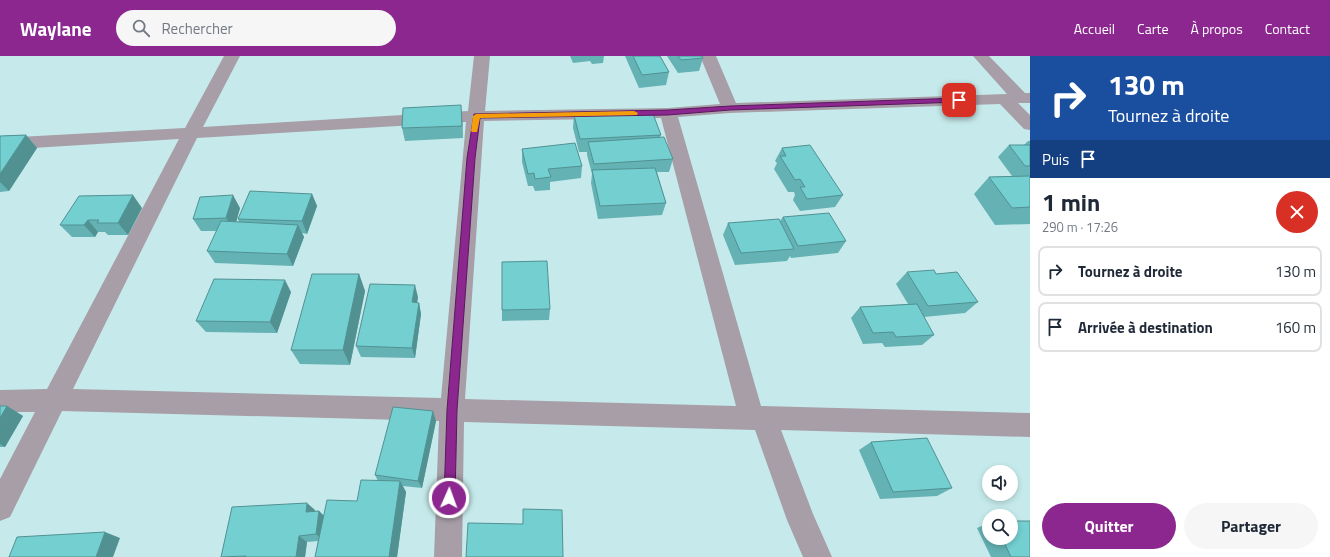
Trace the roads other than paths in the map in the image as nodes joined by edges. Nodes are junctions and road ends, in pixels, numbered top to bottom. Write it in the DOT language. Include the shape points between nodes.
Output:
graph roads {
  1 [pos="232,56"];
  2 [pos="482,56"];
  3 [pos="708,56"];
  4 [pos="981,56"];
  5 [pos="1018,98"];
  6 [pos="730,108"];
  7 [pos="668,113"];
  8 [pos="476,116"];
  9 [pos="1030,125"];
  10 [pos="191,132"];
  11 [pos="0,144"];
  12 [pos="0,400"];
  13 [pos="55,400"];
  14 [pos="452,410"];
  15 [pos="758,419"];
  16 [pos="1030,425"];
  17 [pos="0,507"];
  18 [pos="448,557"];
  19 [pos="818,557"];
  1 -- 10 [label="street"];
  2 -- 8 [label="street"];
  3 -- 6 [label="street"];
  4 -- 5 [label="street"];
  5 -- 6 [label="street"];
  5 -- 9 [label="street"];
  6 -- 7 [label="street"];
  7 -- 8 [label="street"];
  7 -- 15 [label="street"];
  8 -- 10 [label="street"];
  8 -- 14 [label="street"];
  10 -- 11 [label="street"];
  10 -- 13 [label="street"];
  12 -- 13 [label="street"];
  13 -- 14 [label="street"];
  13 -- 17 [label="street"];
  14 -- 15 [label="street"];
  14 -- 18 [label="street"];
  15 -- 16 [label="street"];
  15 -- 19 [label="street"];
}
